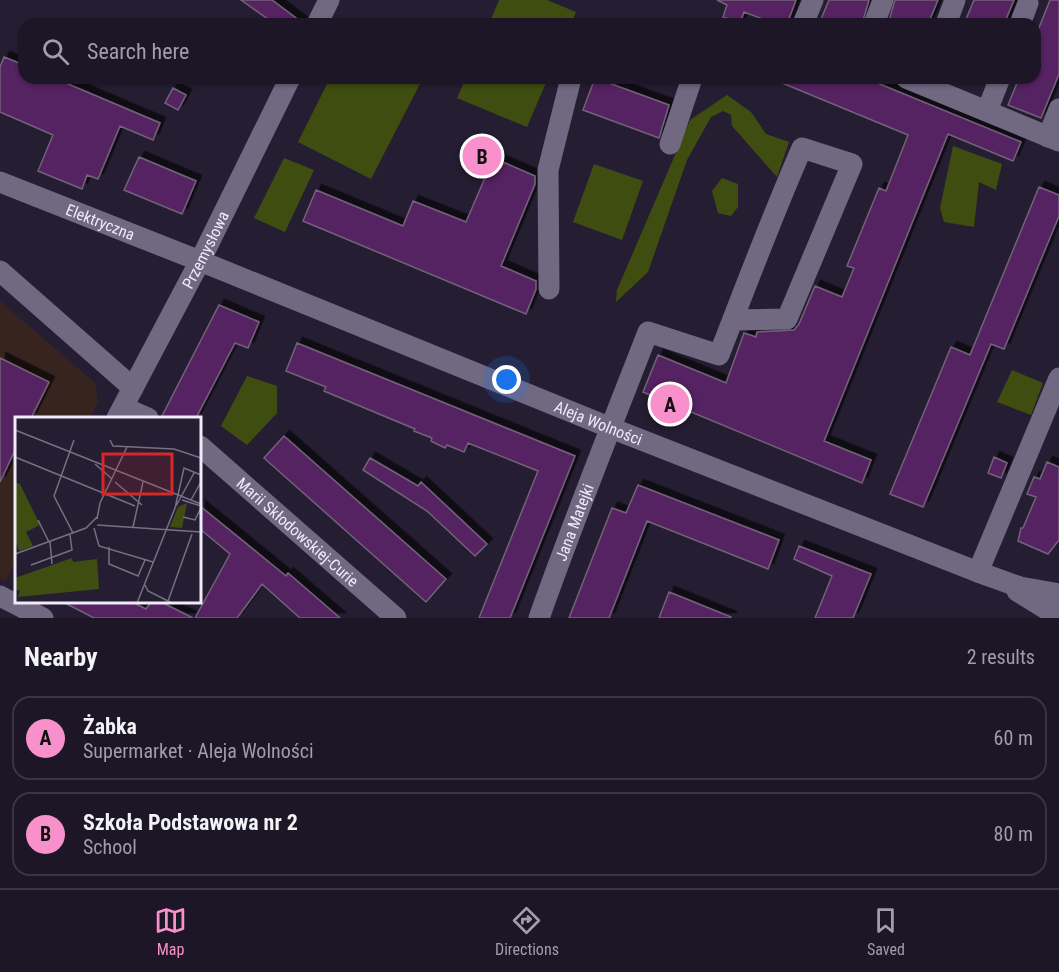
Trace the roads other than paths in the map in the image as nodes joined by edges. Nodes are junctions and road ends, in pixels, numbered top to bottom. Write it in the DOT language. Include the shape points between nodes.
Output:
graph roads {
  1 [pos="329,0"];
  2 [pos="813,0"];
  3 [pos="883,0"];
  4 [pos="955,0"];
  5 [pos="1028,3"];
  6 [pos="320,18"];
  7 [pos="806,18"];
  8 [pos="876,18"];
  9 [pos="948,18"];
  10 [pos="1022,18"];
  11 [pos="287,84"];
  12 [pos="570,84"];
  13 [pos="690,84"];
  14 [pos="928,84"];
  15 [pos="997,84"];
  16 [pos="1059,108"];
  17 [pos="987,111"];
  18 [pos="1054,139"];
  19 [pos="670,144"];
  20 [pos="0,182"];
  21 [pos="200,261"];
  22 [pos="0,271"];
  23 [pos="549,289"];
  24 [pos="733,320"];
  25 [pos="1059,378"];
  26 [pos="133,388"];
  27 [pos="120,413"];
  28 [pos="142,417"];
  29 [pos="610,428"];
  30 [pos="201,447"];
  31 [pos="978,572"];
  32 [pos="998,580"];
  33 [pos="1059,594"];
  34 [pos="0,596"];
  35 [pos="18,608"];
  36 [pos="1059,617"];
  37 [pos="43,618"];
  38 [pos="396,618"];
  39 [pos="539,618"];
  1 -- 6 [label="street"];
  2 -- 7 [label="street"];
  3 -- 8 [label="street"];
  4 -- 9 [label="street"];
  5 -- 10 [label="street"];
  11 -- 21 [label="street, Przemysłowa"];
  12 -- 23 [label="street" via="548,170"];
  13 -- 19 [label="street"];
  14 -- 17 [label="street"];
  15 -- 17 [label="street"];
  16 -- 18 [label="street"];
  17 -- 18 [label="street"];
  20 -- 21 [label="street, Elektryczna"];
  21 -- 26 [label="street, Przemysłowa"];
  21 -- 29 [label="street, Aleja Wolności"];
  22 -- 26 [label="street"];
  24 -- 24 [label="street" via="787,318 852,164 802,148"];
  24 -- 29 [label="street, Jana Matejki" via="719,356 648,332"];
  25 -- 31 [label="street"];
  26 -- 27 [label="street, Przemysłowa"];
  27 -- 28 [label="street"];
  29 -- 31 [label="street, Aleja Wolności"];
  29 -- 39 [label="street, Jana Matejki"];
  30 -- 38 [label="street, Marii Skłodowskiej-Curie"];
  31 -- 32 [label="street, Aleja Wolności"];
  32 -- 33 [label="street, Aleja Wolności"];
  32 -- 36 [label="street, Aleja Wolności"];
  34 -- 35 [label="street"];
  35 -- 37 [label="street"];
}
